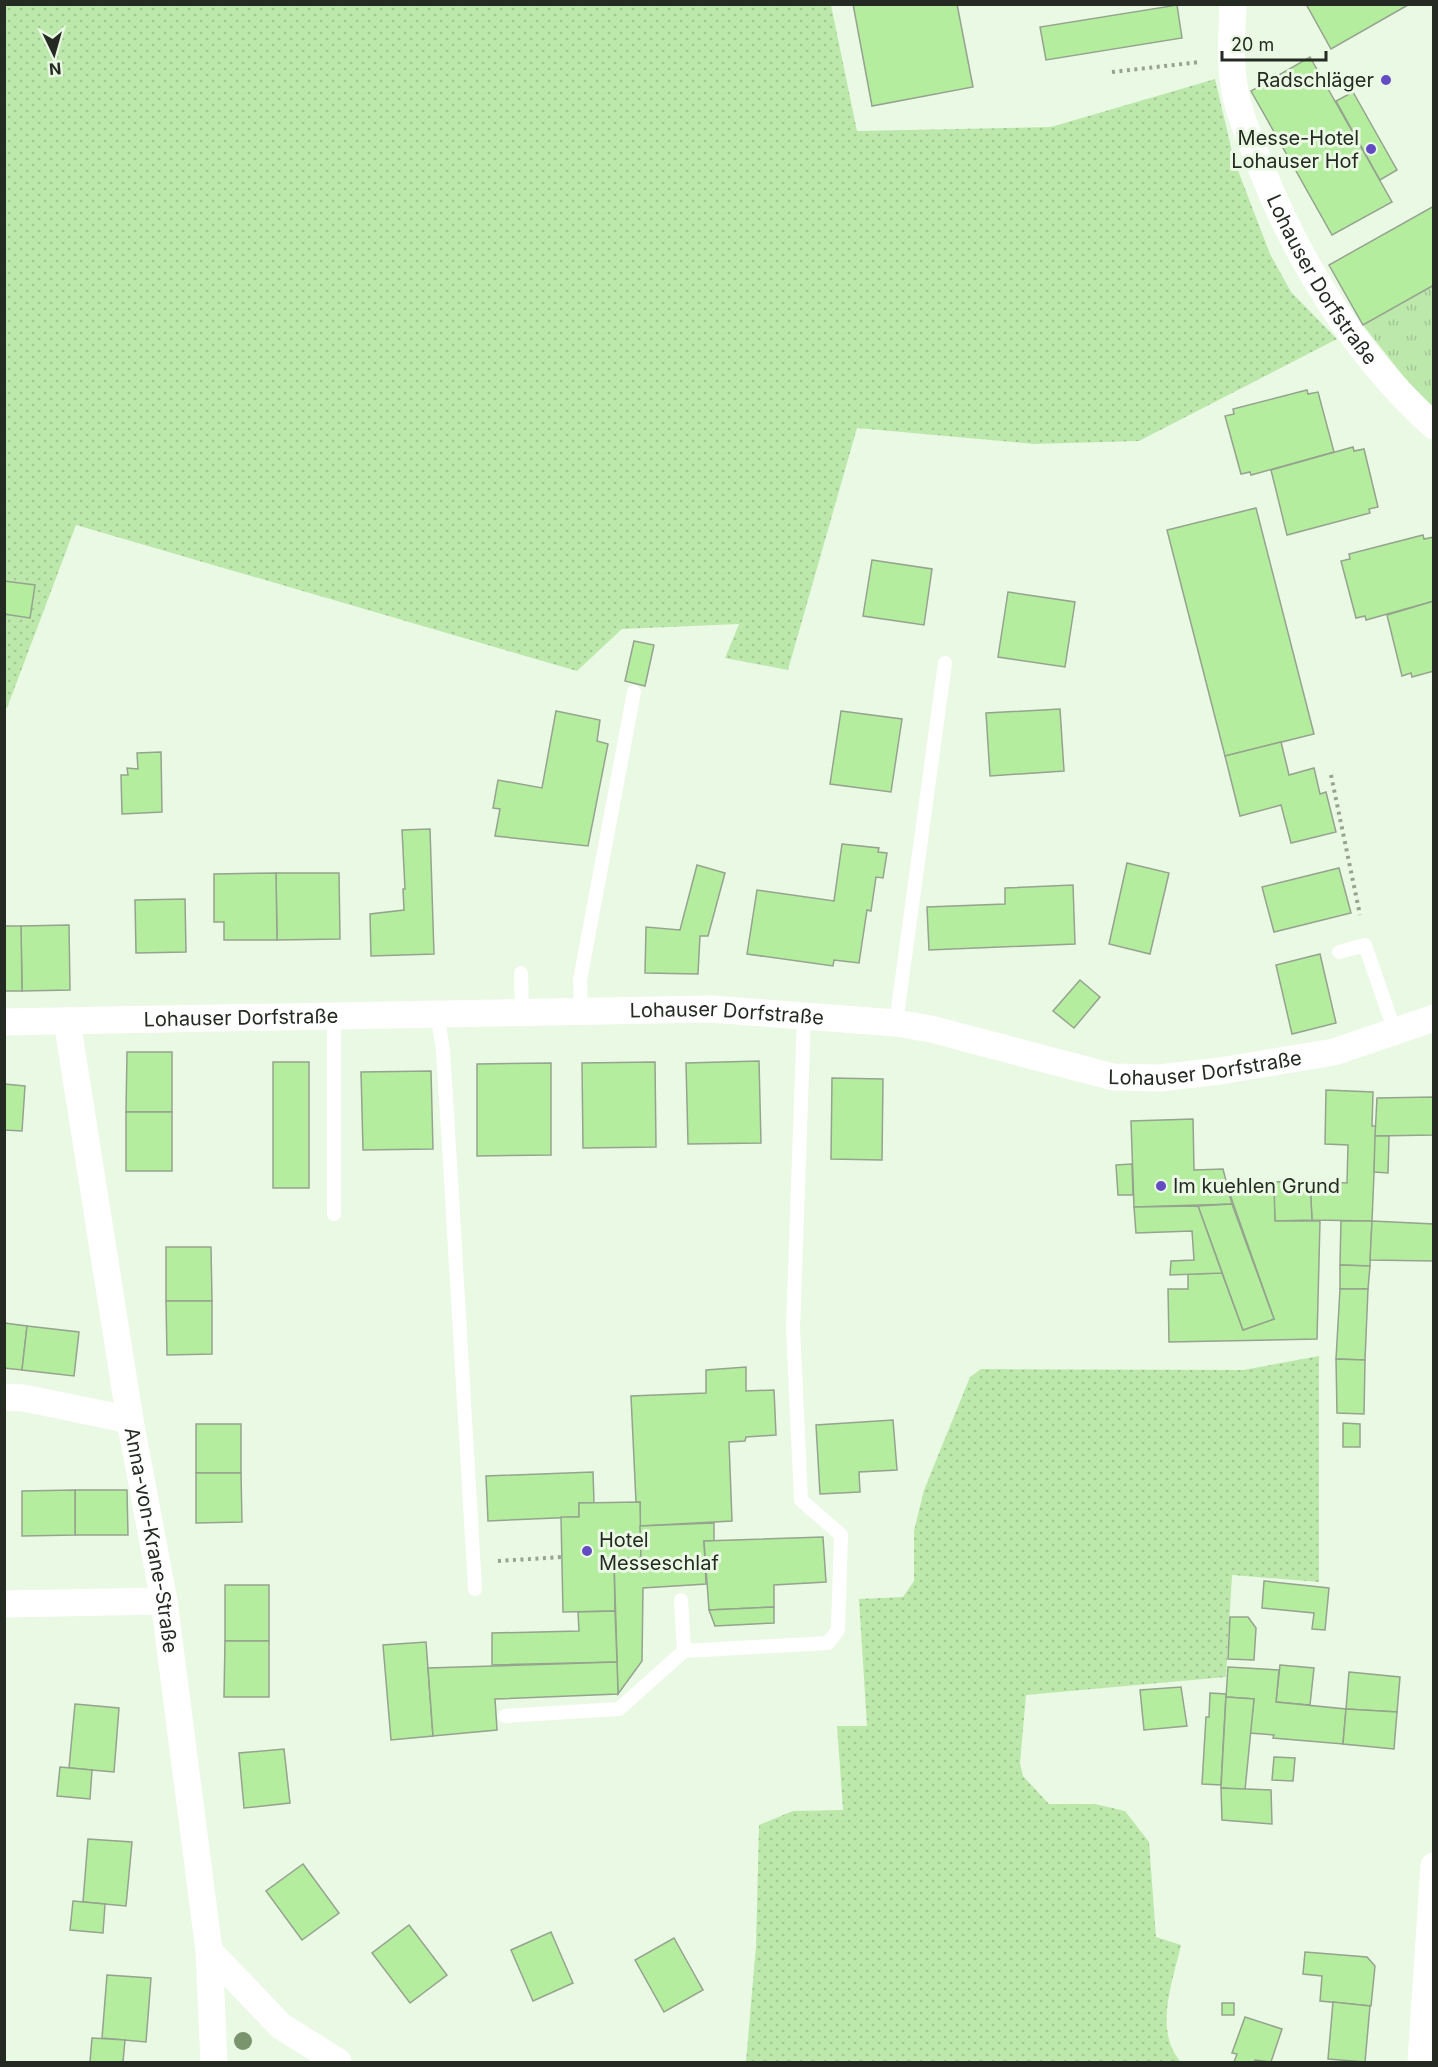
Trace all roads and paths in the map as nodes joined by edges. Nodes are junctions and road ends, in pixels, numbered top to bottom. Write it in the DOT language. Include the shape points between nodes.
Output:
graph roads {
  1 [pos="1233,4"];
  2 [pos="1232,58"];
  3 [pos="1112,72"];
  4 [pos="1434,426"];
  5 [pos="945,663"];
  6 [pos="634,692"];
  7 [pos="1331,775"];
  8 [pos="1360,915"];
  9 [pos="1339,952"];
  10 [pos="521,973"];
  11 [pos="522,1012"];
  12 [pos="581,1012"];
  13 [pos="437,1013"];
  14 [pos="334,1016"];
  15 [pos="804,1016"];
  16 [pos="1434,1018"];
  17 [pos="67,1021"];
  18 [pos="4,1022"];
  19 [pos="896,1023"];
  20 [pos="1395,1032"];
  21 [pos="334,1214"];
  22 [pos="4,1397"];
  23 [pos="130,1420"];
  24 [pos="562,1557"];
  25 [pos="473,1562"];
  26 [pos="475,1589"];
  27 [pos="681,1600"];
  28 [pos="164,1601"];
  29 [pos="4,1604"];
  30 [pos="684,1651"];
  31 [pos="505,1716"];
  32 [pos="1434,1866"];
  33 [pos="209,1951"];
  34 [pos="1428,2020"];
  35 [pos="214,2062"];
  36 [pos="338,2062"];
  37 [pos="1421,2062"];
  1 -- 2 [label="street, Lohauser Dorfstraße"];
  2 -- 3 [label="path"];
  2 -- 4 [label="street, Lohauser Dorfstraße" via="1236,95 1246,130 1277,209 1338,317 1408,403"];
  5 -- 19 [label="lane"];
  6 -- 12 [label="lane" via="580,980"];
  7 -- 8 [label="path"];
  9 -- 20 [label="lane" via="1365,945"];
  10 -- 11 [label="lane"];
  11 -- 12 [label="street, Lohauser Dorfstraße"];
  11 -- 13 [label="street, Lohauser Dorfstraße"];
  12 -- 15 [label="street, Lohauser Dorfstraße" via="711,1009"];
  13 -- 14 [label="street, Lohauser Dorfstraße"];
  13 -- 25 [label="lane" via="450,1147"];
  14 -- 17 [label="street, Lohauser Dorfstraße"];
  14 -- 21 [label="lane"];
  15 -- 19 [label="street, Lohauser Dorfstraße"];
  15 -- 30 [label="lane" via="793,1328 801,1500 841,1535 838,1630 828,1643"];
  16 -- 20 [label="street, Lohauser Dorfstraße"];
  17 -- 18 [label="street, Lohauser Dorfstraße"];
  17 -- 23 [label="street, Anna-von-Krane-Straße"];
  19 -- 20 [label="street, Lohauser Dorfstraße" via="1113,1077 1160,1078 1334,1052"];
  22 -- 23 [label="street"];
  23 -- 28 [label="street, Anna-von-Krane-Straße"];
  24 -- 25 [label="path"];
  25 -- 26 [label="lane"];
  27 -- 30 [label="lane"];
  28 -- 29 [label="street"];
  28 -- 33 [label="street, Anna-von-Krane-Straße"];
  30 -- 31 [label="lane" via="619,1709"];
  32 -- 34 [label="street"];
  33 -- 35 [label="street, Anna-von-Krane-Straße"];
  33 -- 36 [label="street" via="281,2026"];
  34 -- 37 [label="street"];
}
